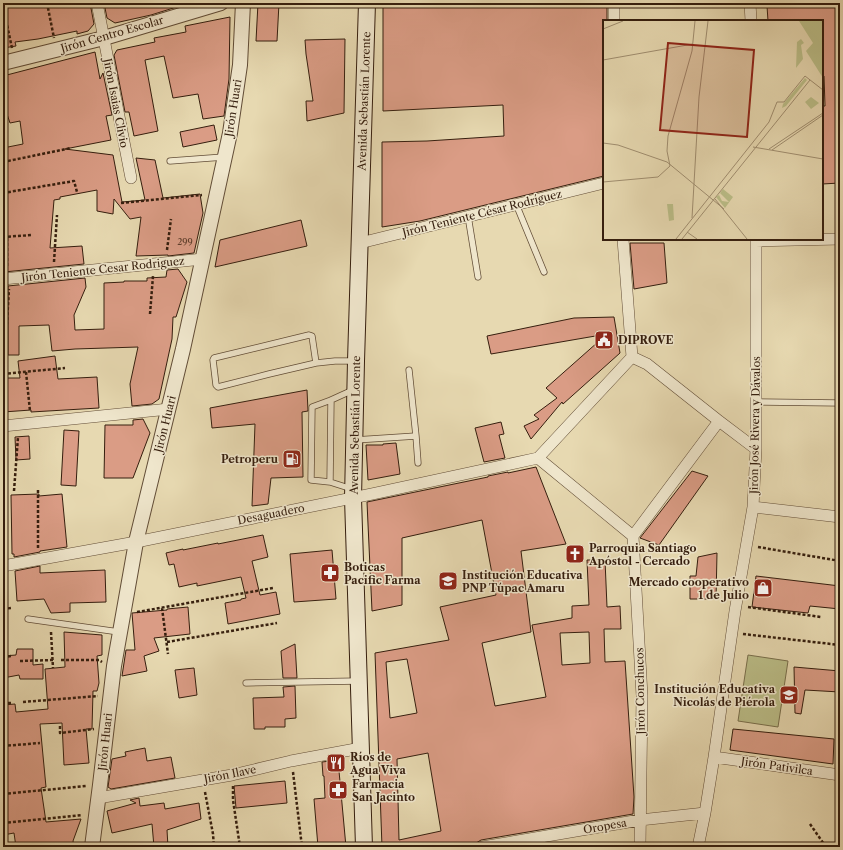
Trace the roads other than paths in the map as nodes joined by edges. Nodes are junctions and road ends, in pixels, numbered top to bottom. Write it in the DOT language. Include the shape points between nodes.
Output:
graph roads {
  1 [pos="97,3"];
  2 [pos="221,3"];
  3 [pos="243,3"];
  4 [pos="367,3"];
  5 [pos="614,3"];
  6 [pos="750,3"];
  7 [pos="614,20"];
  8 [pos="751,20"];
  9 [pos="104,38"];
  10 [pos="8,62"];
  11 [pos="225,157"];
  12 [pos="170,161"];
  13 [pos="131,178"];
  14 [pos="603,183"];
  15 [pos="516,204"];
  16 [pos="468,216"];
  17 [pos="823,239"];
  18 [pos="840,239"];
  19 [pos="623,240"];
  20 [pos="756,240"];
  21 [pos="360,243"];
  22 [pos="203,259"];
  23 [pos="544,272"];
  24 [pos="478,278"];
  25 [pos="6,279"];
  26 [pos="632,357"];
  27 [pos="356,362"];
  28 [pos="316,363"];
  29 [pos="409,370"];
  30 [pos="356,389"];
  31 [pos="330,400"];
  32 [pos="757,402"];
  33 [pos="840,403"];
  34 [pos="169,409"];
  35 [pos="719,421"];
  36 [pos="3,426"];
  37 [pos="416,436"];
  38 [pos="355,440"];
  39 [pos="756,449"];
  40 [pos="538,458"];
  41 [pos="418,463"];
  42 [pos="330,482"];
  43 [pos="354,494"];
  44 [pos="752,508"];
  45 [pos="840,518"];
  46 [pos="633,536"];
  47 [pos="136,542"];
  48 [pos="3,566"];
  49 [pos="28,619"];
  50 [pos="120,632"];
  51 [pos="359,681"];
  52 [pos="246,683"];
  53 [pos="361,748"];
  54 [pos="714,757"];
  55 [pos="840,775"];
  56 [pos="99,791"];
  57 [pos="705,812"];
  58 [pos="640,820"];
  59 [pos="92,847"];
  60 [pos="364,847"];
  61 [pos="482,847"];
  62 [pos="640,847"];
  63 [pos="698,847"];
  1 -- 9 [label="street, Jirón Isaias Clivio"];
  2 -- 9 [label="street, Jirón Centro Escolar"];
  3 -- 11 [label="street, Jirón Huari" via="240,65"];
  4 -- 21 [label="main road, Avenida Sebastián Lorente"];
  5 -- 7 [label="street"];
  6 -- 8 [label="street"];
  9 -- 10 [label="street, Jirón Centro Escolar"];
  9 -- 13 [label="street, Jirón Isaias Clivio"];
  11 -- 12 [label="lane"];
  11 -- 22 [label="street, Jirón Huari"];
  14 -- 15 [label="street, Jirón Teniente César Rodríguez"];
  15 -- 16 [label="street, Jirón Teniente César Rodríguez"];
  15 -- 23 [label="lane"];
  16 -- 21 [label="street, Jirón Teniente César Rodríguez"];
  16 -- 24 [label="lane"];
  17 -- 18 [label="street"];
  19 -- 26 [label="street"];
  20 -- 32 [label="street, Jirón José Rivera y Dávalos"];
  21 -- 27 [label="main road, Avenida Sebastián Lorente"];
  22 -- 25 [label="street, Jirón Teniente Cesar Rodriguez"];
  22 -- 34 [label="street, Jirón Huari"];
  26 -- 35 [label="street" via="647,364"];
  26 -- 40 [label="street"];
  27 -- 28 [label="lane"];
  27 -- 30 [label="main road, Avenida Sebastián Lorente"];
  28 -- 28 [label="lane" via="218,387 213,360 309,335 312,336"];
  29 -- 37 [label="lane"];
  30 -- 31 [label="lane"];
  30 -- 38 [label="main road, Avenida Sebastián Lorente"];
  31 -- 42 [label="lane"];
  31 -- 42 [label="lane" via="312,407 311,480"];
  32 -- 33 [label="lane"];
  32 -- 39 [label="street, Jirón José Rivera y Dávalos"];
  34 -- 36 [label="street"];
  34 -- 47 [label="street, Jirón Huari"];
  35 -- 39 [label="street"];
  35 -- 46 [label="street"];
  37 -- 38 [label="lane"];
  37 -- 41 [label="lane"];
  38 -- 43 [label="main road, Avenida Sebastián Lorente"];
  39 -- 44 [label="street, Jirón José Rivera y Dávalos"];
  40 -- 43 [label="street, Desaguadero"];
  40 -- 46 [label="street"];
  42 -- 43 [label="lane"];
  43 -- 47 [label="street, Desaguadero"];
  43 -- 51 [label="main road, Avenida Sebastián Lorente"];
  44 -- 45 [label="street"];
  44 -- 54 [label="street, Jirón José Rivera y Dávalos"];
  46 -- 58 [label="street, Jirón Conchucos" via="642,696"];
  47 -- 48 [label="street, Desaguadero"];
  47 -- 50 [label="street, Jirón Huari"];
  49 -- 50 [label="lane"];
  50 -- 56 [label="street, Jirón Huari"];
  51 -- 52 [label="lane"];
  51 -- 53 [label="main road, Avenida Sebastián Lorente"];
  53 -- 56 [label="street, Jirón Ilave" via="203,780"];
  53 -- 60 [label="main road, Avenida Sebastián Lorente"];
  54 -- 55 [label="street, Jirón Pativilca"];
  54 -- 57 [label="street, Jirón José Rivera y Dávalos"];
  56 -- 59 [label="street, Jirón Huari"];
  57 -- 58 [label="street, Oropesa"];
  57 -- 63 [label="street, Jirón José Rivera y Dávalos"];
  58 -- 61 [label="street, Oropesa"];
  58 -- 62 [label="street, Jirón Conchucos"];
}
